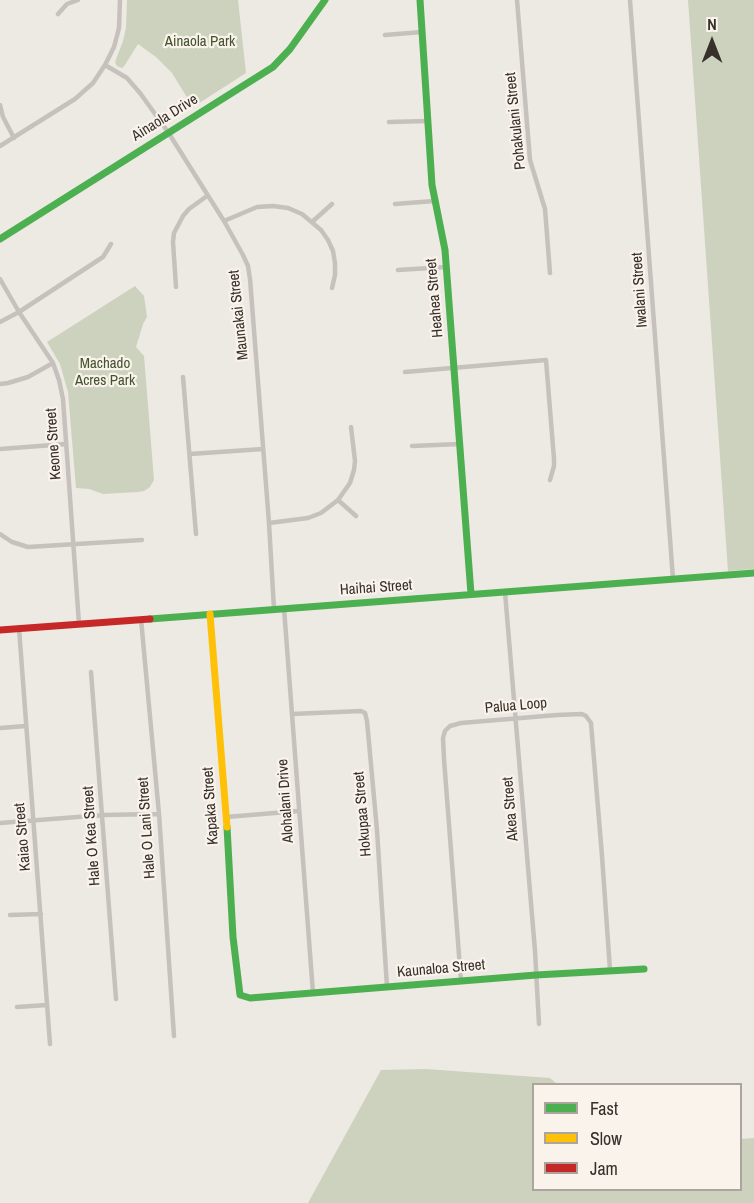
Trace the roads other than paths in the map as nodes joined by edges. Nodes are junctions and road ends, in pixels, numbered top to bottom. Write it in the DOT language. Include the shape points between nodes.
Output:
graph roads {
  1 [pos="78,0"];
  2 [pos="120,0"];
  3 [pos="325,0"];
  4 [pos="420,0"];
  5 [pos="518,0"];
  6 [pos="630,0"];
  7 [pos="58,14"];
  8 [pos="423,32"];
  9 [pos="385,35"];
  10 [pos="105,65"];
  11 [pos="0,105"];
  12 [pos="428,121"];
  13 [pos="389,122"];
  14 [pos="168,132"];
  15 [pos="14,138"];
  16 [pos="0,146"];
  17 [pos="207,196"];
  18 [pos="434,201"];
  19 [pos="332,204"];
  20 [pos="395,204"];
  21 [pos="224,221"];
  22 [pos="312,222"];
  23 [pos="0,239"];
  24 [pos="111,244"];
  25 [pos="446,267"];
  26 [pos="398,270"];
  27 [pos="550,273"];
  28 [pos="0,279"];
  29 [pos="177,286"];
  30 [pos="332,288"];
  31 [pos="18,312"];
  32 [pos="0,322"];
  33 [pos="53,363"];
  34 [pos="454,368"];
  35 [pos="405,372"];
  36 [pos="183,377"];
  37 [pos="0,384"];
  38 [pos="351,427"];
  39 [pos="66,444"];
  40 [pos="460,444"];
  41 [pos="412,446"];
  42 [pos="0,449"];
  43 [pos="263,449"];
  44 [pos="190,454"];
  45 [pos="550,480"];
  46 [pos="338,500"];
  47 [pos="356,516"];
  48 [pos="269,523"];
  49 [pos="0,534"];
  50 [pos="195,534"];
  51 [pos="142,540"];
  52 [pos="73,544"];
  53 [pos="754,573"];
  54 [pos="673,579"];
  55 [pos="505,592"];
  56 [pos="471,594"];
  57 [pos="284,608"];
  58 [pos="273,609"];
  59 [pos="210,614"];
  60 [pos="141,619"];
  61 [pos="79,624"];
  62 [pos="19,628"];
  63 [pos="0,630"];
  64 [pos="91,672"];
  65 [pos="292,714"];
  66 [pos="516,719"];
  67 [pos="26,726"];
  68 [pos="0,728"];
  69 [pos="299,811"];
  70 [pos="159,814"];
  71 [pos="103,815"];
  72 [pos="226,817"];
  73 [pos="34,820"];
  74 [pos="0,823"];
  75 [pos="41,914"];
  76 [pos="10,915"];
  77 [pos="644,969"];
  78 [pos="610,970"];
  79 [pos="536,975"];
  80 [pos="461,981"];
  81 [pos="387,987"];
  82 [pos="313,993"];
  83 [pos="240,995"];
  84 [pos="117,999"];
  85 [pos="47,1005"];
  86 [pos="17,1007"];
  87 [pos="539,1024"];
  88 [pos="174,1036"];
  89 [pos="50,1044"];
  1 -- 7 [label="street" via="67,4"];
  2 -- 10 [label="street" via="119,28"];
  3 -- 14 [label="street, Ainaola Drive" via="273,67"];
  4 -- 8 [label="street, Heahea Street"];
  5 -- 27 [label="street, Pohakulani Street" via="530,160 545,209"];
  6 -- 54 [label="street, Iwalani Street"];
  8 -- 9 [label="street"];
  8 -- 12 [label="street, Heahea Street"];
  10 -- 14 [label="street, Maunakai Street" via="127,78"];
  10 -- 15 [label="street" via="75,99"];
  11 -- 15 [label="street"];
  12 -- 13 [label="street"];
  12 -- 18 [label="street, Heahea Street"];
  14 -- 17 [label="street, Maunakai Street"];
  14 -- 23 [label="street, Ainaola Drive"];
  15 -- 16 [label="street"];
  17 -- 21 [label="street, Maunakai Street"];
  17 -- 29 [label="street" via="183,216 174,233"];
  18 -- 20 [label="street"];
  18 -- 25 [label="street, Heahea Street"];
  19 -- 22 [label="street"];
  21 -- 22 [label="street" via="257,207 273,206 288,208"];
  21 -- 43 [label="street, Maunakai Street" via="248,266"];
  22 -- 30 [label="street" via="333,251"];
  24 -- 31 [label="street" via="103,257"];
  25 -- 26 [label="street"];
  25 -- 34 [label="street, Heahea Street"];
  28 -- 31 [label="street, Keone Street"];
  31 -- 32 [label="street"];
  31 -- 33 [label="street, Keone Street"];
  33 -- 37 [label="street" via="28,377"];
  33 -- 39 [label="street, Keone Street" via="63,399"];
  34 -- 35 [label="street"];
  34 -- 40 [label="street, Heahea Street"];
  34 -- 45 [label="street" via="546,360 554,459"];
  36 -- 44 [label="street"];
  38 -- 46 [label="street" via="354,470"];
  39 -- 42 [label="street"];
  39 -- 52 [label="street, Keone Street"];
  40 -- 41 [label="street"];
  40 -- 56 [label="street, Heahea Street"];
  43 -- 44 [label="street"];
  43 -- 48 [label="street, Maunakai Street"];
  44 -- 50 [label="street"];
  46 -- 47 [label="street"];
  46 -- 48 [label="street" via="308,518"];
  48 -- 58 [label="street, Maunakai Street"];
  49 -- 52 [label="street" via="28,547"];
  51 -- 52 [label="street"];
  52 -- 61 [label="street, Keone Street"];
  53 -- 54 [label="street, Haihai Street"];
  54 -- 55 [label="street, Haihai Street"];
  55 -- 56 [label="street, Haihai Street"];
  55 -- 66 [label="street, Akea Street"];
  56 -- 57 [label="street, Haihai Street"];
  57 -- 58 [label="street, Haihai Street"];
  57 -- 65 [label="street, Alohalani Drive"];
  58 -- 59 [label="street, Haihai Street"];
  59 -- 60 [label="street, Haihai Street"];
  59 -- 72 [label="street, Kapaka Street"];
  60 -- 61 [label="street, Haihai Street"];
  60 -- 70 [label="street, Hale O Lani Street"];
  61 -- 62 [label="street, Haihai Street"];
  62 -- 63 [label="street, Haihai Street"];
  62 -- 67 [label="street, Kaiao Street"];
  64 -- 71 [label="street, Hale O Kea Street"];
  65 -- 69 [label="street, Alohalani Drive"];
  65 -- 81 [label="street, Hokupaa Street" via="361,711 368,721"];
  66 -- 78 [label="street, Palua Loop" via="582,714 591,723"];
  66 -- 79 [label="street, Akea Street"];
  66 -- 80 [label="street, Palua Loop" via="461,723 450,726 443,738"];
  67 -- 68 [label="street"];
  67 -- 73 [label="street, Kaiao Street"];
  69 -- 72 [label="street"];
  69 -- 82 [label="street, Alohalani Drive"];
  70 -- 71 [label="street"];
  70 -- 88 [label="street, Hale O Lani Street"];
  71 -- 73 [label="street"];
  71 -- 84 [label="street, Hale O Kea Street"];
  72 -- 83 [label="street, Kapaka Street"];
  73 -- 74 [label="street"];
  73 -- 75 [label="street, Kaiao Street"];
  75 -- 76 [label="street"];
  75 -- 85 [label="street, Kaiao Street"];
  77 -- 78 [label="street, Kaunaloa Street"];
  78 -- 79 [label="street, Kaunaloa Street"];
  79 -- 80 [label="street, Kaunaloa Street"];
  79 -- 87 [label="street, Akea Street"];
  80 -- 81 [label="street, Kaunaloa Street"];
  81 -- 82 [label="street, Kaunaloa Street"];
  82 -- 83 [label="street, Kaunaloa Street" via="250,998"];
  85 -- 86 [label="street"];
  85 -- 89 [label="street, Kaiao Street"];
}
